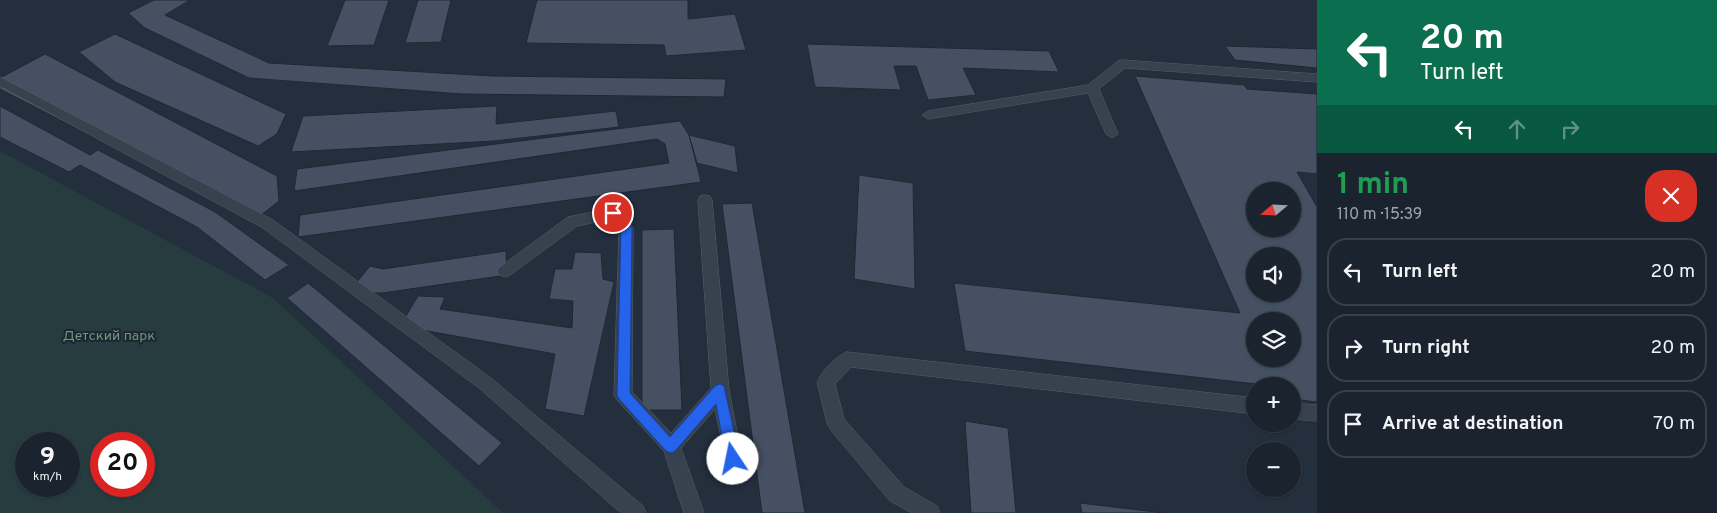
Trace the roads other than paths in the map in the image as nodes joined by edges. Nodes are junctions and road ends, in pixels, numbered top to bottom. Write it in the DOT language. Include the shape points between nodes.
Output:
graph roads {
  1 [pos="1317,78"];
  2 [pos="0,81"];
  3 [pos="1092,88"];
  4 [pos="928,115"];
  5 [pos="1112,134"];
  6 [pos="705,200"];
  7 [pos="506,271"];
  8 [pos="720,390"];
  9 [pos="1246,405"];
  10 [pos="1301,412"];
  11 [pos="1317,413"];
  12 [pos="671,446"];
  13 [pos="733,459"];
  14 [pos="636,513"];
  15 [pos="694,513"];
  16 [pos="930,513"];
  1 -- 3 [label="lane" via="1122,64"];
  2 -- 14 [label="lane" via="268,224 485,383"];
  3 -- 4 [label="lane"];
  3 -- 5 [label="lane"];
  6 -- 8 [label="lane"];
  7 -- 12 [label="lane" via="574,221 613,213 626,228 623,395"];
  8 -- 12 [label="lane"];
  8 -- 13 [label="lane"];
  9 -- 16 [label="lane" via="847,359 826,382 836,423 897,494"];
  10 -- 11 [label="lane"];
  12 -- 15 [label="lane"];
}
